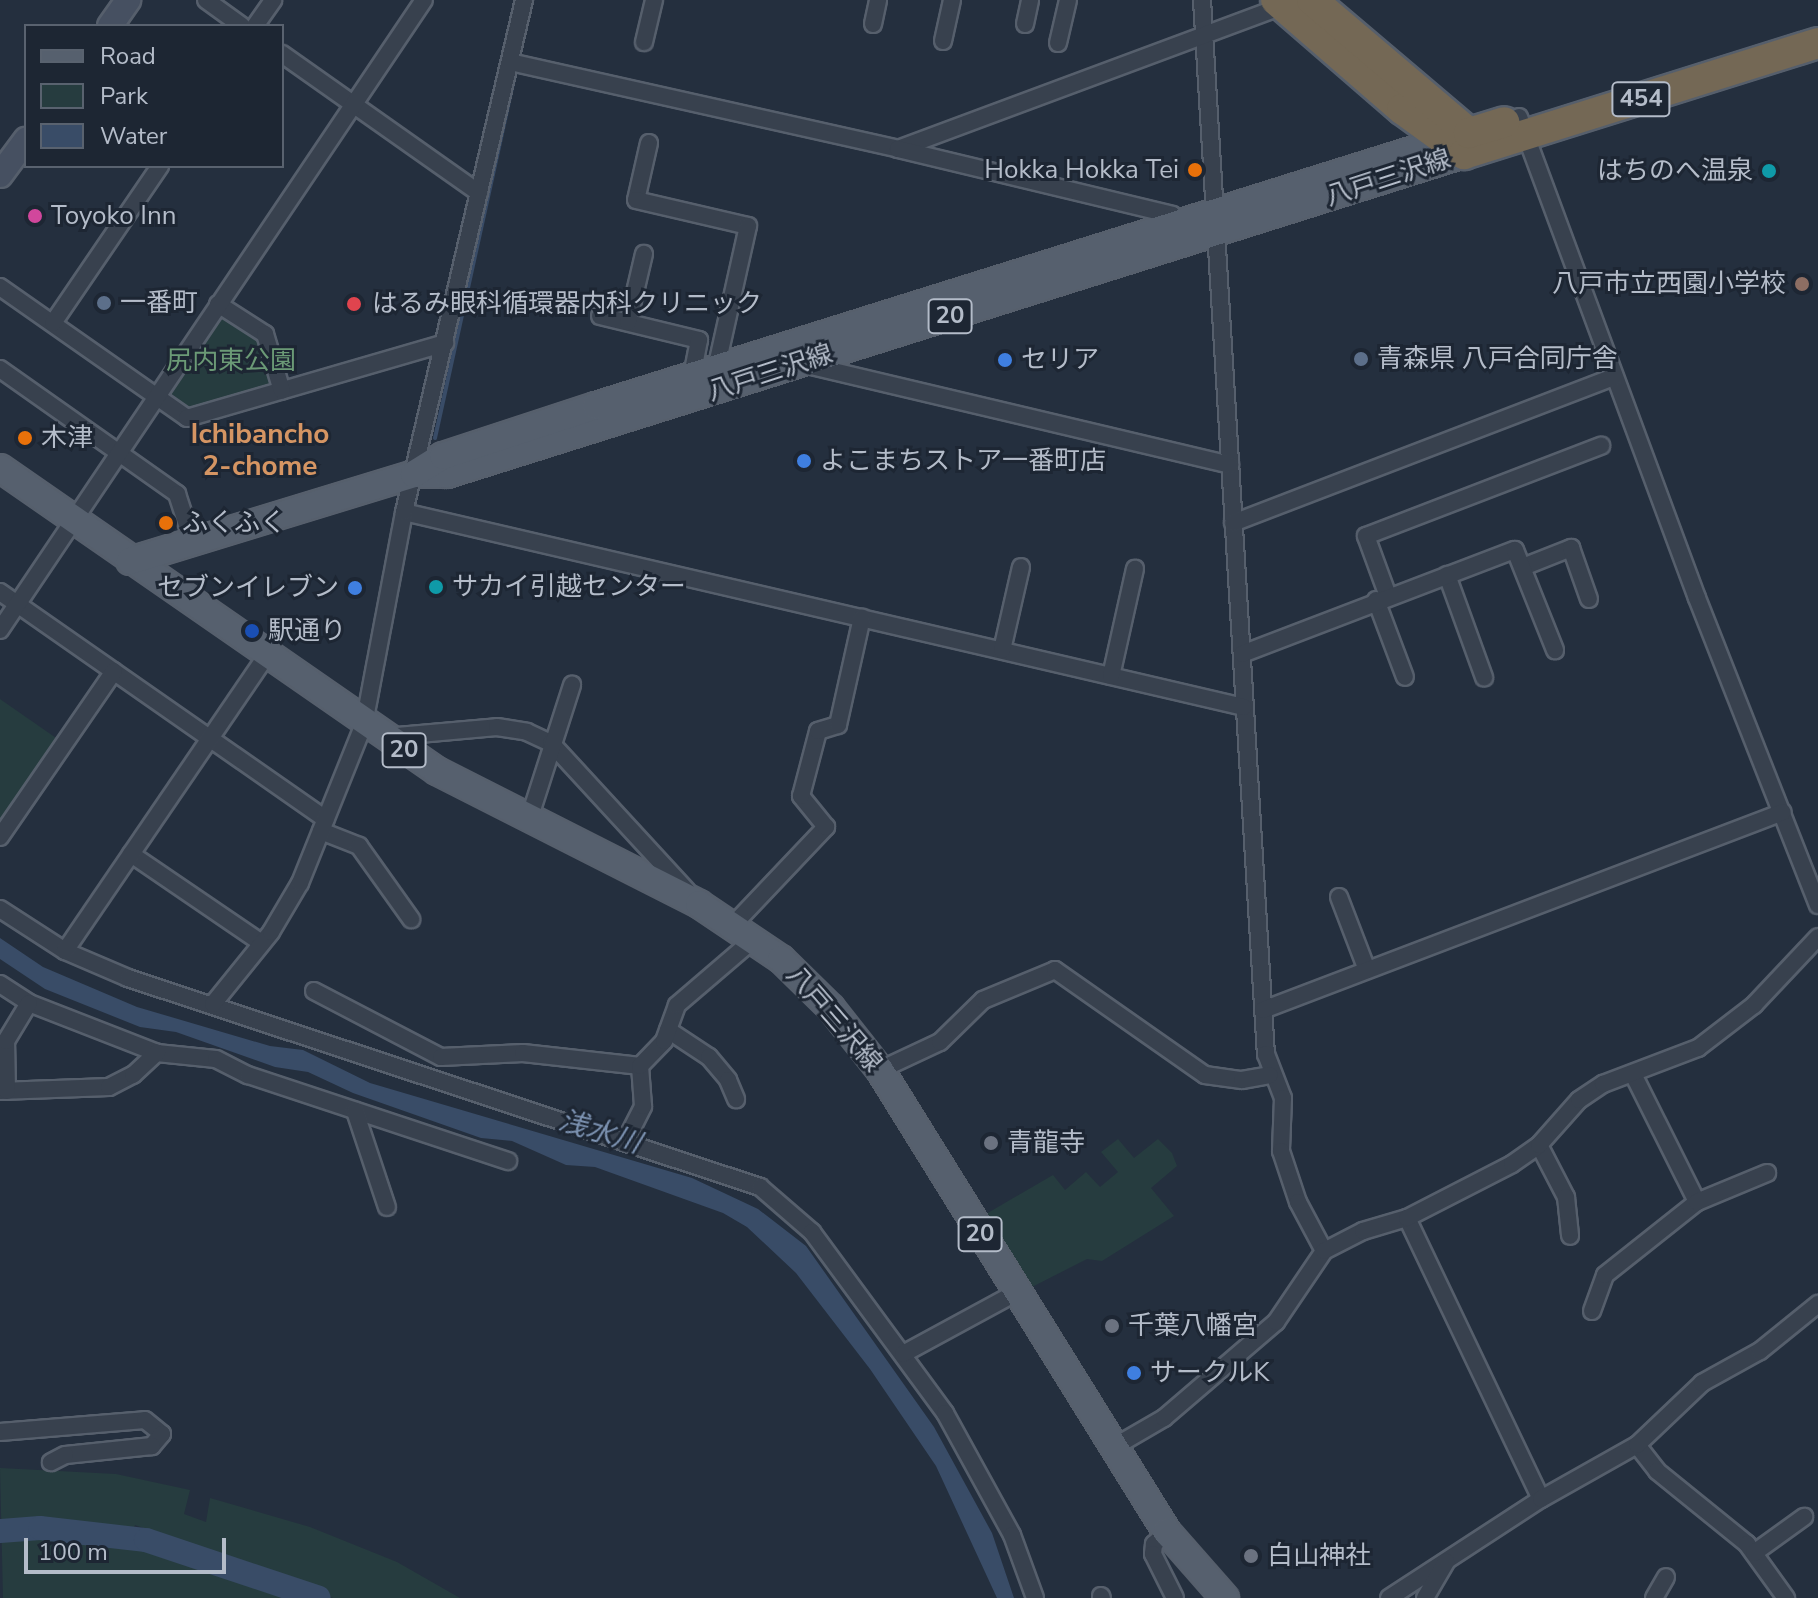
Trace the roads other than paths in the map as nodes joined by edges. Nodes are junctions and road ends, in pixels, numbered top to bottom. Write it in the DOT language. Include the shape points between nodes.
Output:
graph roads {
  1 [pos="128,0"];
  2 [pos="206,0"];
  3 [pos="273,0"];
  4 [pos="424,0"];
  5 [pos="524,0"];
  6 [pos="654,0"];
  7 [pos="878,0"];
  8 [pos="952,0"];
  9 [pos="1030,0"];
  10 [pos="1068,0"];
  11 [pos="1202,0"];
  12 [pos="1279,3"];
  13 [pos="1322,3"];
  14 [pos="1818,23"];
  15 [pos="111,24"];
  16 [pos="239,24"];
  17 [pos="256,24"];
  18 [pos="873,24"];
  19 [pos="1025,24"];
  20 [pos="1203,36"];
  21 [pos="943,41"];
  22 [pos="644,42"];
  23 [pos="1058,43"];
  24 [pos="1818,43"];
  25 [pos="284,55"];
  26 [pos="510,62"];
  27 [pos="354,104"];
  28 [pos="1522,126"];
  29 [pos="24,143"];
  30 [pos="649,143"];
  31 [pos="1459,143"];
  32 [pos="898,149"];
  33 [pos="159,168"];
  34 [pos="0,175"];
  35 [pos="479,193"];
  36 [pos="1214,224"];
  37 [pos="1179,225"];
  38 [pos="644,254"];
  39 [pos="0,287"];
  40 [pos="218,304"];
  41 [pos="600,316"];
  42 [pos="628,322"];
  43 [pos="53,323"];
  44 [pos="445,343"];
  45 [pos="800,363"];
  46 [pos="0,369"];
  47 [pos="704,373"];
  48 [pos="1614,377"];
  49 [pos="282,391"];
  50 [pos="156,397"];
  51 [pos="1601,446"];
  52 [pos="119,453"];
  53 [pos="1230,465"];
  54 [pos="0,468"];
  55 [pos="414,474"];
  56 [pos="404,512"];
  57 [pos="74,520"];
  58 [pos="1233,523"];
  59 [pos="193,543"];
  60 [pos="130,561"];
  61 [pos="1021,567"];
  62 [pos="1523,567"];
  63 [pos="1135,569"];
  64 [pos="1447,575"];
  65 [pos="0,592"];
  66 [pos="1382,598"];
  67 [pos="1589,599"];
  68 [pos="17,604"];
  69 [pos="862,618"];
  70 [pos="0,630"];
  71 [pos="1002,650"];
  72 [pos="1555,650"];
  73 [pos="1242,654"];
  74 [pos="266,656"];
  75 [pos="114,671"];
  76 [pos="1111,676"];
  77 [pos="1405,677"];
  78 [pos="1484,677"];
  79 [pos="572,685"];
  80 [pos="1244,707"];
  81 [pos="374,731"];
  82 [pos="208,738"];
  83 [pos="551,743"];
  84 [pos="1783,812"];
  85 [pos="530,816"];
  86 [pos="323,825"];
  87 [pos="0,837"];
  88 [pos="131,854"];
  89 [pos="1339,897"];
  90 [pos="699,904"];
  91 [pos="1818,905"];
  92 [pos="0,909"];
  93 [pos="411,919"];
  94 [pos="744,932"];
  95 [pos="1818,937"];
  96 [pos="260,942"];
  97 [pos="65,951"];
  98 [pos="1367,970"];
  99 [pos="0,984"];
  100 [pos="314,991"];
  101 [pos="29,1003"];
  102 [pos="213,1004"];
  103 [pos="1263,1010"];
  104 [pos="668,1030"];
  105 [pos="157,1053"];
  106 [pos="640,1066"];
  107 [pos="880,1070"];
  108 [pos="1633,1074"];
  109 [pos="1270,1075"];
  110 [pos="3,1091"];
  111 [pos="736,1099"];
  112 [pos="355,1111"];
  113 [pos="626,1140"];
  114 [pos="1539,1145"];
  115 [pos="508,1161"];
  116 [pos="1767,1173"];
  117 [pos="1697,1202"];
  118 [pos="387,1207"];
  119 [pos="1407,1218"];
  120 [pos="1570,1236"];
  121 [pos="1324,1251"];
  122 [pos="1017,1292"];
  123 [pos="1818,1304"];
  124 [pos="1592,1311"];
  125 [pos="903,1354"];
  126 [pos="0,1432"];
  127 [pos="1637,1445"];
  128 [pos="1114,1447"];
  129 [pos="51,1462"];
  130 [pos="1541,1499"];
  131 [pos="1804,1517"];
  132 [pos="1167,1532"];
  133 [pos="1754,1553"];
  134 [pos="1448,1557"];
  135 [pos="1666,1577"];
  136 [pos="1035,1598"];
  137 [pos="1175,1598"];
  138 [pos="1225,1598"];
  139 [pos="1389,1598"];
  140 [pos="1425,1598"];
  141 [pos="1654,1598"];
  142 [pos="1786,1598"];
  1 -- 15 [label="street"];
  2 -- 16 [label="street"];
  3 -- 17 [label="street"];
  4 -- 27 [label="street"];
  5 -- 26 [label="street"];
  6 -- 22 [label="street"];
  7 -- 18 [label="street"];
  8 -- 21 [label="street"];
  9 -- 19 [label="street"];
  10 -- 23 [label="street"];
  11 -- 20 [label="street"];
  12 -- 20 [label="street"];
  12 -- 31 [label="highway"];
  13 -- 31 [label="highway"];
  14 -- 28 [label="highway, 454"];
  20 -- 32 [label="street"];
  20 -- 36 [label="street"];
  24 -- 28 [label="highway, 454"];
  25 -- 27 [label="street"];
  26 -- 32 [label="street"];
  26 -- 35 [label="street"];
  27 -- 35 [label="street"];
  27 -- 40 [label="street"];
  28 -- 31 [label="highway, 454"];
  28 -- 48 [label="street"];
  29 -- 34 [label="street"];
  30 -- 47 [label="street" via="636,200 748,226"];
  31 -- 36 [label="main road, 八戸三沢線 / 20"];
  32 -- 37 [label="street" via="1172,215"];
  33 -- 43 [label="street"];
  35 -- 44 [label="street"];
  36 -- 37 [label="main road, 八戸三沢線 / 20"];
  36 -- 45 [label="main road, 八戸三沢線 / 20"];
  36 -- 53 [label="street"];
  37 -- 47 [label="main road, 八戸三沢線 / 20"];
  38 -- 42 [label="street"];
  39 -- 43 [label="street"];
  40 -- 49 [label="street" via="265,334"];
  40 -- 50 [label="street"];
  41 -- 42 [label="street"];
  42 -- 47 [label="street" via="699,340"];
  43 -- 50 [label="street"];
  44 -- 49 [label="street"];
  44 -- 55 [label="street"];
  45 -- 53 [label="street"];
  45 -- 55 [label="main road, 八戸三沢線 / 20" via="447,474"];
  46 -- 52 [label="street"];
  47 -- 55 [label="main road, 八戸三沢線 / 20" via="443,456"];
  48 -- 58 [label="street"];
  48 -- 84 [label="street"];
  49 -- 50 [label="street" via="195,419"];
  50 -- 52 [label="street"];
  51 -- 66 [label="street" via="1366,536"];
  52 -- 57 [label="street"];
  52 -- 59 [label="street" via="177,494"];
  53 -- 58 [label="street"];
  54 -- 57 [label="main road, 八戸三沢線 / 20"];
  55 -- 56 [label="street"];
  55 -- 59 [label="main road, 八戸三沢線 / 20"];
  56 -- 69 [label="street"];
  56 -- 81 [label="street"];
  57 -- 60 [label="main road, 八戸三沢線 / 20"];
  57 -- 68 [label="street"];
  58 -- 73 [label="street"];
  59 -- 60 [label="main road, 八戸三沢線 / 20"];
  60 -- 74 [label="main road, 八戸三沢線 / 20"];
  61 -- 71 [label="street"];
  62 -- 64 [label="street" via="1515,550"];
  62 -- 67 [label="street" via="1571,548"];
  62 -- 72 [label="street"];
  63 -- 76 [label="street"];
  64 -- 66 [label="street"];
  64 -- 78 [label="street"];
  65 -- 68 [label="street"];
  66 -- 73 [label="street"];
  66 -- 77 [label="street"];
  68 -- 70 [label="street"];
  68 -- 75 [label="street"];
  69 -- 71 [label="street"];
  69 -- 94 [label="street" via="838,725 818,731 801,796 826,827"];
  71 -- 76 [label="street"];
  73 -- 80 [label="street"];
  74 -- 81 [label="main road, 八戸三沢線 / 20"];
  74 -- 82 [label="street"];
  75 -- 82 [label="street"];
  75 -- 87 [label="street"];
  76 -- 80 [label="street"];
  79 -- 83 [label="street"];
  80 -- 103 [label="street"];
  81 -- 83 [label="street" via="497,727"];
  81 -- 85 [label="main road, 八戸三沢線 / 20" via="437,771"];
  81 -- 86 [label="street"];
  82 -- 86 [label="street"];
  82 -- 88 [label="street"];
  83 -- 85 [label="street"];
  83 -- 90 [label="street"];
  84 -- 91 [label="street"];
  84 -- 98 [label="street"];
  85 -- 90 [label="main road, 八戸三沢線 / 20"];
  86 -- 93 [label="street" via="359,846"];
  86 -- 96 [label="street" via="300,883"];
  88 -- 96 [label="street"];
  88 -- 97 [label="street"];
  89 -- 98 [label="street"];
  90 -- 94 [label="main road, 八戸三沢線 / 20"];
  92 -- 97 [label="street"];
  94 -- 104 [label="street" via="677,1005"];
  94 -- 107 [label="main road, 八戸三沢線 / 20" via="831,1008"];
  95 -- 108 [label="street" via="1754,1005 1698,1048"];
  96 -- 102 [label="street"];
  97 -- 102 [label="street" via="128,978"];
  98 -- 103 [label="street"];
  99 -- 101 [label="street"];
  100 -- 106 [label="street" via="441,1057 523,1053"];
  101 -- 105 [label="street"];
  101 -- 110 [label="street" via="6,1041"];
  102 -- 113 [label="street" via="430,1080"];
  103 -- 109 [label="street"];
  104 -- 106 [label="street"];
  104 -- 111 [label="street" via="709,1057"];
  105 -- 110 [label="street" via="133,1075 109,1087"];
  105 -- 112 [label="street" via="216,1059"];
  106 -- 113 [label="street" via="643,1106"];
  107 -- 109 [label="street" via="940,1042 983,1000 1055,970 1205,1075 1242,1080"];
  107 -- 122 [label="main road, 八戸三沢線 / 20"];
  108 -- 114 [label="street" via="1579,1100"];
  108 -- 117 [label="street"];
  109 -- 121 [label="street" via="1283,1098 1281,1151 1298,1202"];
  112 -- 115 [label="street"];
  112 -- 118 [label="street"];
  113 -- 125 [label="street" via="760,1187 791,1209"];
  114 -- 119 [label="street"];
  114 -- 120 [label="street" via="1566,1197"];
  116 -- 117 [label="street"];
  117 -- 124 [label="street" via="1605,1275"];
  119 -- 121 [label="street" via="1363,1231"];
  119 -- 130 [label="street"];
  121 -- 128 [label="street" via="1276,1322 1164,1418"];
  122 -- 125 [label="street"];
  122 -- 128 [label="main road, 八戸三沢線 / 20"];
  123 -- 127 [label="street" via="1760,1351 1702,1383"];
  125 -- 136 [label="street" via="980,1471"];
  126 -- 129 [label="street" via="145,1420 162,1434 152,1446 65,1455"];
  127 -- 130 [label="street"];
  127 -- 133 [label="street" via="1657,1471"];
  128 -- 132 [label="main road, 八戸三沢線 / 20"];
  130 -- 134 [label="street"];
  131 -- 133 [label="street"];
  132 -- 137 [label="street" via="1154,1544 1153,1554"];
  132 -- 138 [label="main road, 八戸三沢線 / 20"];
  133 -- 142 [label="street"];
  134 -- 139 [label="street"];
  134 -- 140 [label="street"];
  135 -- 141 [label="street"];
}
